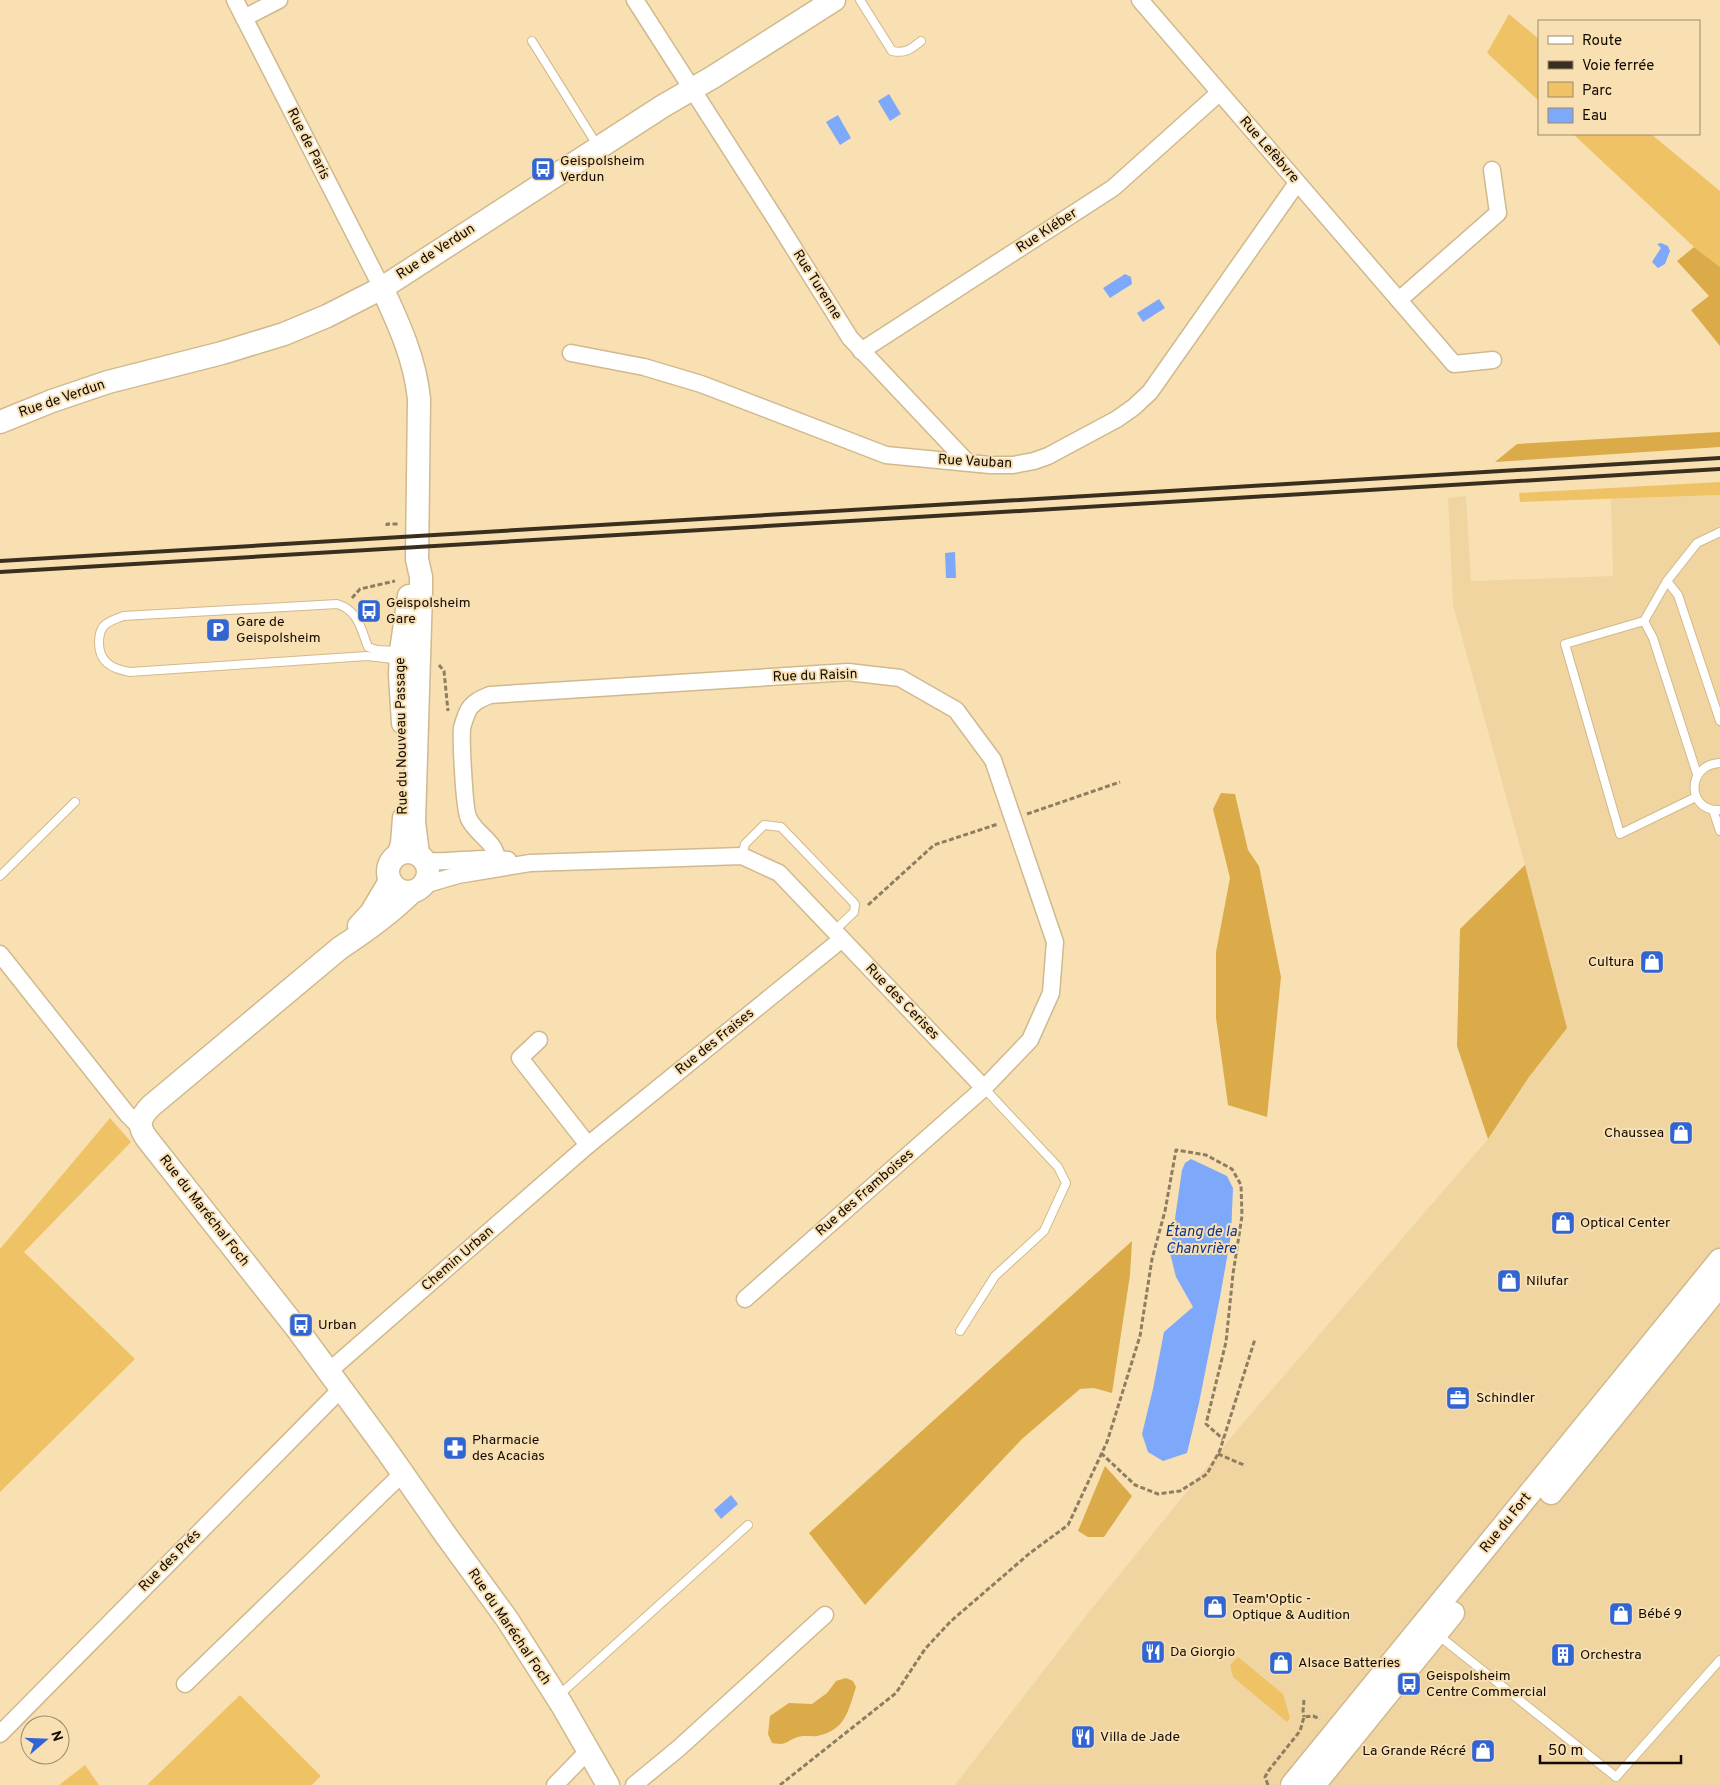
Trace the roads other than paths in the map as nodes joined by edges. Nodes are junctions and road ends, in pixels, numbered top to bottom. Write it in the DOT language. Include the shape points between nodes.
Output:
graph roads {
  1 [pos="235,0"];
  2 [pos="279,0"];
  3 [pos="635,0"];
  4 [pos="834,0"];
  5 [pos="860,0"];
  6 [pos="1140,0"];
  7 [pos="244,18"];
  8 [pos="532,41"];
  9 [pos="921,41"];
  10 [pos="692,90"];
  11 [pos="1219,93"];
  12 [pos="599,147"];
  13 [pos="1492,170"];
  14 [pos="1297,183"];
  15 [pos="382,288"];
  16 [pos="1399,300"];
  17 [pos="861,351"];
  18 [pos="571,353"];
  19 [pos="1493,360"];
  20 [pos="0,422"];
  21 [pos="967,462"];
  22 [pos="1720,532"];
  23 [pos="417,559"];
  24 [pos="1667,581"];
  25 [pos="1644,621"];
  26 [pos="368,648"];
  27 [pos="392,650"];
  28 [pos="366,656"];
  29 [pos="400,675"];
  30 [pos="1720,721"];
  31 [pos="1720,763"];
  32 [pos="414,772"];
  33 [pos="1697,774"];
  34 [pos="1696,797"];
  35 [pos="75,802"];
  36 [pos="1717,810"];
  37 [pos="1720,831"];
  38 [pos="414,856"];
  39 [pos="742,856"];
  40 [pos="497,859"];
  41 [pos="530,863"];
  42 [pos="0,876"];
  43 [pos="390,881"];
  44 [pos="418,888"];
  45 [pos="838,935"];
  46 [pos="340,948"];
  47 [pos="0,954"];
  48 [pos="539,1040"];
  49 [pos="984,1088"];
  50 [pos="140,1127"];
  51 [pos="588,1146"];
  52 [pos="1717,1276"];
  53 [pos="745,1299"];
  54 [pos="960,1331"];
  55 [pos="335,1380"];
  56 [pos="402,1474"];
  57 [pos="748,1525"];
  58 [pos="825,1615"];
  59 [pos="1436,1634"];
  60 [pos="1720,1660"];
  61 [pos="185,1684"];
  62 [pos="556,1697"];
  63 [pos="0,1734"];
  64 [pos="589,1750"];
  65 [pos="555,1785"];
  66 [pos="608,1785"];
  67 [pos="634,1785"];
  68 [pos="1292,1785"];
  69 [pos="1314,1785"];
  1 -- 7 [label="street, Rue de Paris"];
  2 -- 7 [label="street"];
  3 -- 10 [label="street, Rue Turenne"];
  4 -- 10 [label="main road, Rue de Verdun"];
  5 -- 9 [label="lane" via="892,51 910,50"];
  6 -- 11 [label="street, Rue Lefèbvre"];
  7 -- 15 [label="street, Rue de Paris"];
  8 -- 12 [label="lane"];
  10 -- 12 [label="main road, Rue de Verdun"];
  10 -- 17 [label="street, Rue Turenne"];
  11 -- 14 [label="street, Rue Lefèbvre"];
  11 -- 17 [label="street, Rue Kléber" via="1113,188"];
  12 -- 15 [label="main road, Rue de Verdun"];
  13 -- 16 [label="street" via="1498,213"];
  14 -- 16 [label="street, Rue Lefèbvre"];
  14 -- 21 [label="street, Rue Vauban" via="1150,392 1134,408 1069,446 1034,461 1013,465"];
  15 -- 20 [label="main road, Rue de Verdun" via="284,334 94,387"];
  15 -- 23 [label="main road, Rue du Nouveau Passage" via="404,336 417,383"];
  16 -- 19 [label="street, Rue Lefèbvre" via="1454,364"];
  17 -- 21 [label="street, Rue Turenne"];
  18 -- 21 [label="street, Rue Vauban" via="644,367 701,384 886,455"];
  22 -- 24 [label="lane" via="1697,543"];
  23 -- 27 [label="main road, Rue du Nouveau Passage" via="404,626"];
  23 -- 32 [label="main road, Rue du Nouveau Passage" via="421,592"];
  24 -- 25 [label="lane"];
  24 -- 30 [label="lane" via="1678,595"];
  25 -- 33 [label="lane" via="1653,638"];
  25 -- 34 [label="lane" via="1565,644 1620,834"];
  26 -- 27 [label="lane"];
  26 -- 28 [label="lane"];
  26 -- 28 [label="lane" via="354,614 337,604 124,616 103,627 99,638 104,662 115,670 130,672"];
  27 -- 29 [label="main road, Rue du Nouveau Passage"];
  27 -- 32 [label="lane" via="405,657 408,667 408,724"];
  28 -- 29 [label="lane" via="393,659"];
  29 -- 38 [label="main road, Rue du Nouveau Passage" via="405,789 402,844"];
  31 -- 33 [label="lane" via="1706,766"];
  32 -- 38 [label="main road, Rue du Nouveau Passage"];
  33 -- 34 [label="lane"];
  34 -- 36 [label="lane" via="1703,806"];
  35 -- 42 [label="lane"];
  36 -- 37 [label="lane"];
  38 -- 40 [label="street, Rue des Cerises" via="443,862"];
  38 -- 43 [label="main road" via="390,862"];
  38 -- 44 [label="main road" via="429,871 428,878"];
  39 -- 41 [label="street, Rue des Cerises"];
  39 -- 45 [label="street, Rue des Cerises" via="779,873"];
  39 -- 45 [label="lane" via="745,844 764,825 781,827 855,904 854,912"];
  40 -- 41 [label="street, Rue des Cerises"];
  40 -- 49 [label="street, Rue du Raisin" via="493,846 467,817 462,728 467,713 481,699 501,693 848,672 900,678 956,710 993,760 1055,942 1051,993 1030,1040"];
  41 -- 44 [label="street, Rue des Cerises" via="458,875"];
  43 -- 44 [label="main road" via="399,890"];
  43 -- 46 [label="main road" via="371,913"];
  44 -- 46 [label="main road" via="369,930"];
  45 -- 49 [label="street, Rue des Cerises"];
  45 -- 51 [label="street, Rue des Fraises"];
  46 -- 50 [label="main road" via="151,1106 144,1113"];
  47 -- 50 [label="street, Rue du Maréchal Foch"];
  48 -- 51 [label="street" via="520,1058"];
  49 -- 53 [label="street, Rue des Framboises"];
  49 -- 54 [label="lane, Rue des Cerises" via="1058,1167 1066,1183 1044,1232 995,1276"];
  50 -- 55 [label="main road, Rue du Maréchal Foch"];
  51 -- 55 [label="street, Chemin Urban"];
  52 -- 59 [label="main road, Rue du Fort"];
  52 -- 68 [label="main road, Rue du Fort"];
  55 -- 56 [label="main road, Rue du Maréchal Foch"];
  55 -- 63 [label="street, Rue des Prés"];
  56 -- 61 [label="street"];
  56 -- 62 [label="main road, Rue du Maréchal Foch" via="507,1619"];
  57 -- 62 [label="lane"];
  58 -- 67 [label="street"];
  59 -- 60 [label="lane" via="1616,1777"];
  59 -- 69 [label="main road, Rue du Fort"];
  62 -- 64 [label="main road, Rue du Maréchal Foch"];
  64 -- 65 [label="street"];
  64 -- 66 [label="main road, Rue du Maréchal Foch"];
}
